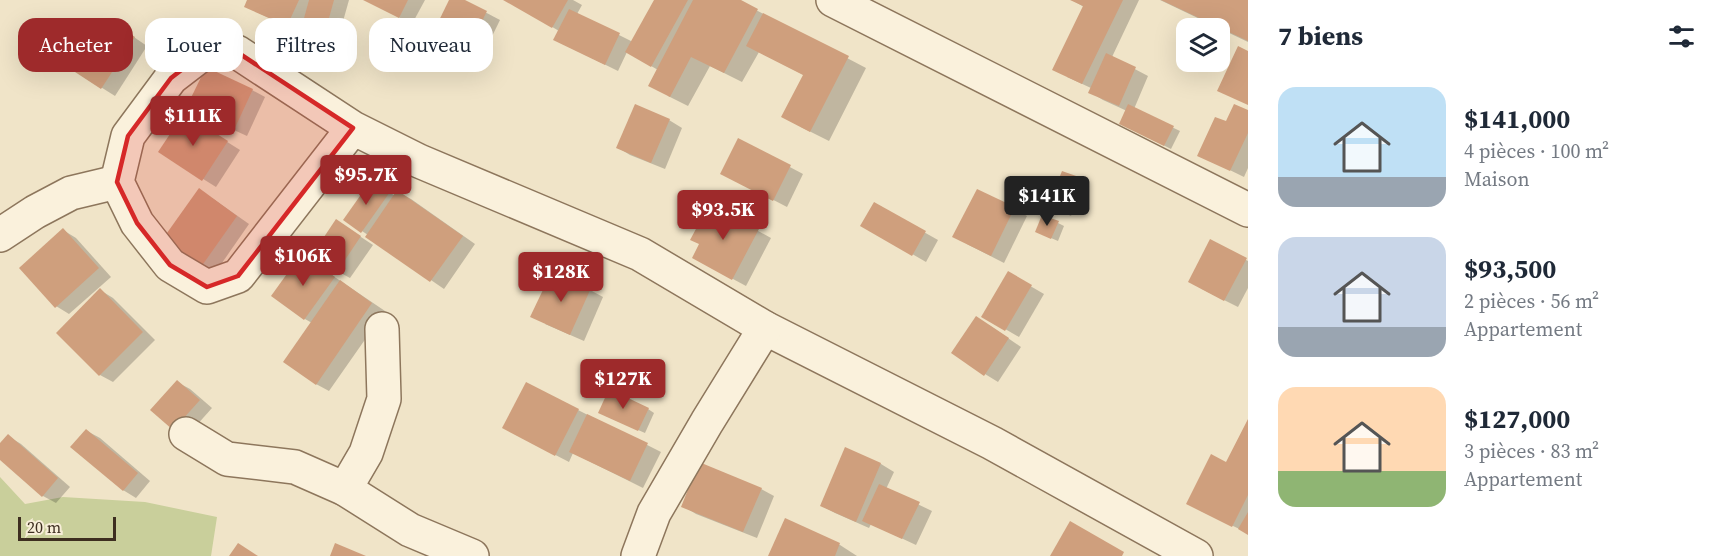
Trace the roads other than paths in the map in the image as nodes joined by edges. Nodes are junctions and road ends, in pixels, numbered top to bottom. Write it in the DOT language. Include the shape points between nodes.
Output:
graph roads {
  1 [pos="833,0"];
  2 [pos="353,128"];
  3 [pos="117,182"];
  4 [pos="1248,210"];
  5 [pos="0,235"];
  6 [pos="765,328"];
  7 [pos="382,329"];
  8 [pos="186,434"];
  9 [pos="345,489"];
  10 [pos="472,556"];
  11 [pos="638,556"];
  12 [pos="1196,556"];
  1 -- 4 [label="street"];
  2 -- 3 [label="street" via="237,52 210,48 171,78 128,136"];
  2 -- 3 [label="street" via="238,276 207,287 170,265 136,223"];
  2 -- 6 [label="street" via="419,161 640,254"];
  3 -- 5 [label="street" via="71,194"];
  6 -- 11 [label="street" via="654,513"];
  6 -- 12 [label="street" via="992,443"];
  7 -- 9 [label="street" via="384,399 366,453"];
  8 -- 9 [label="street" via="227,459 295,467"];
  9 -- 10 [label="street" via="410,530"];
}
